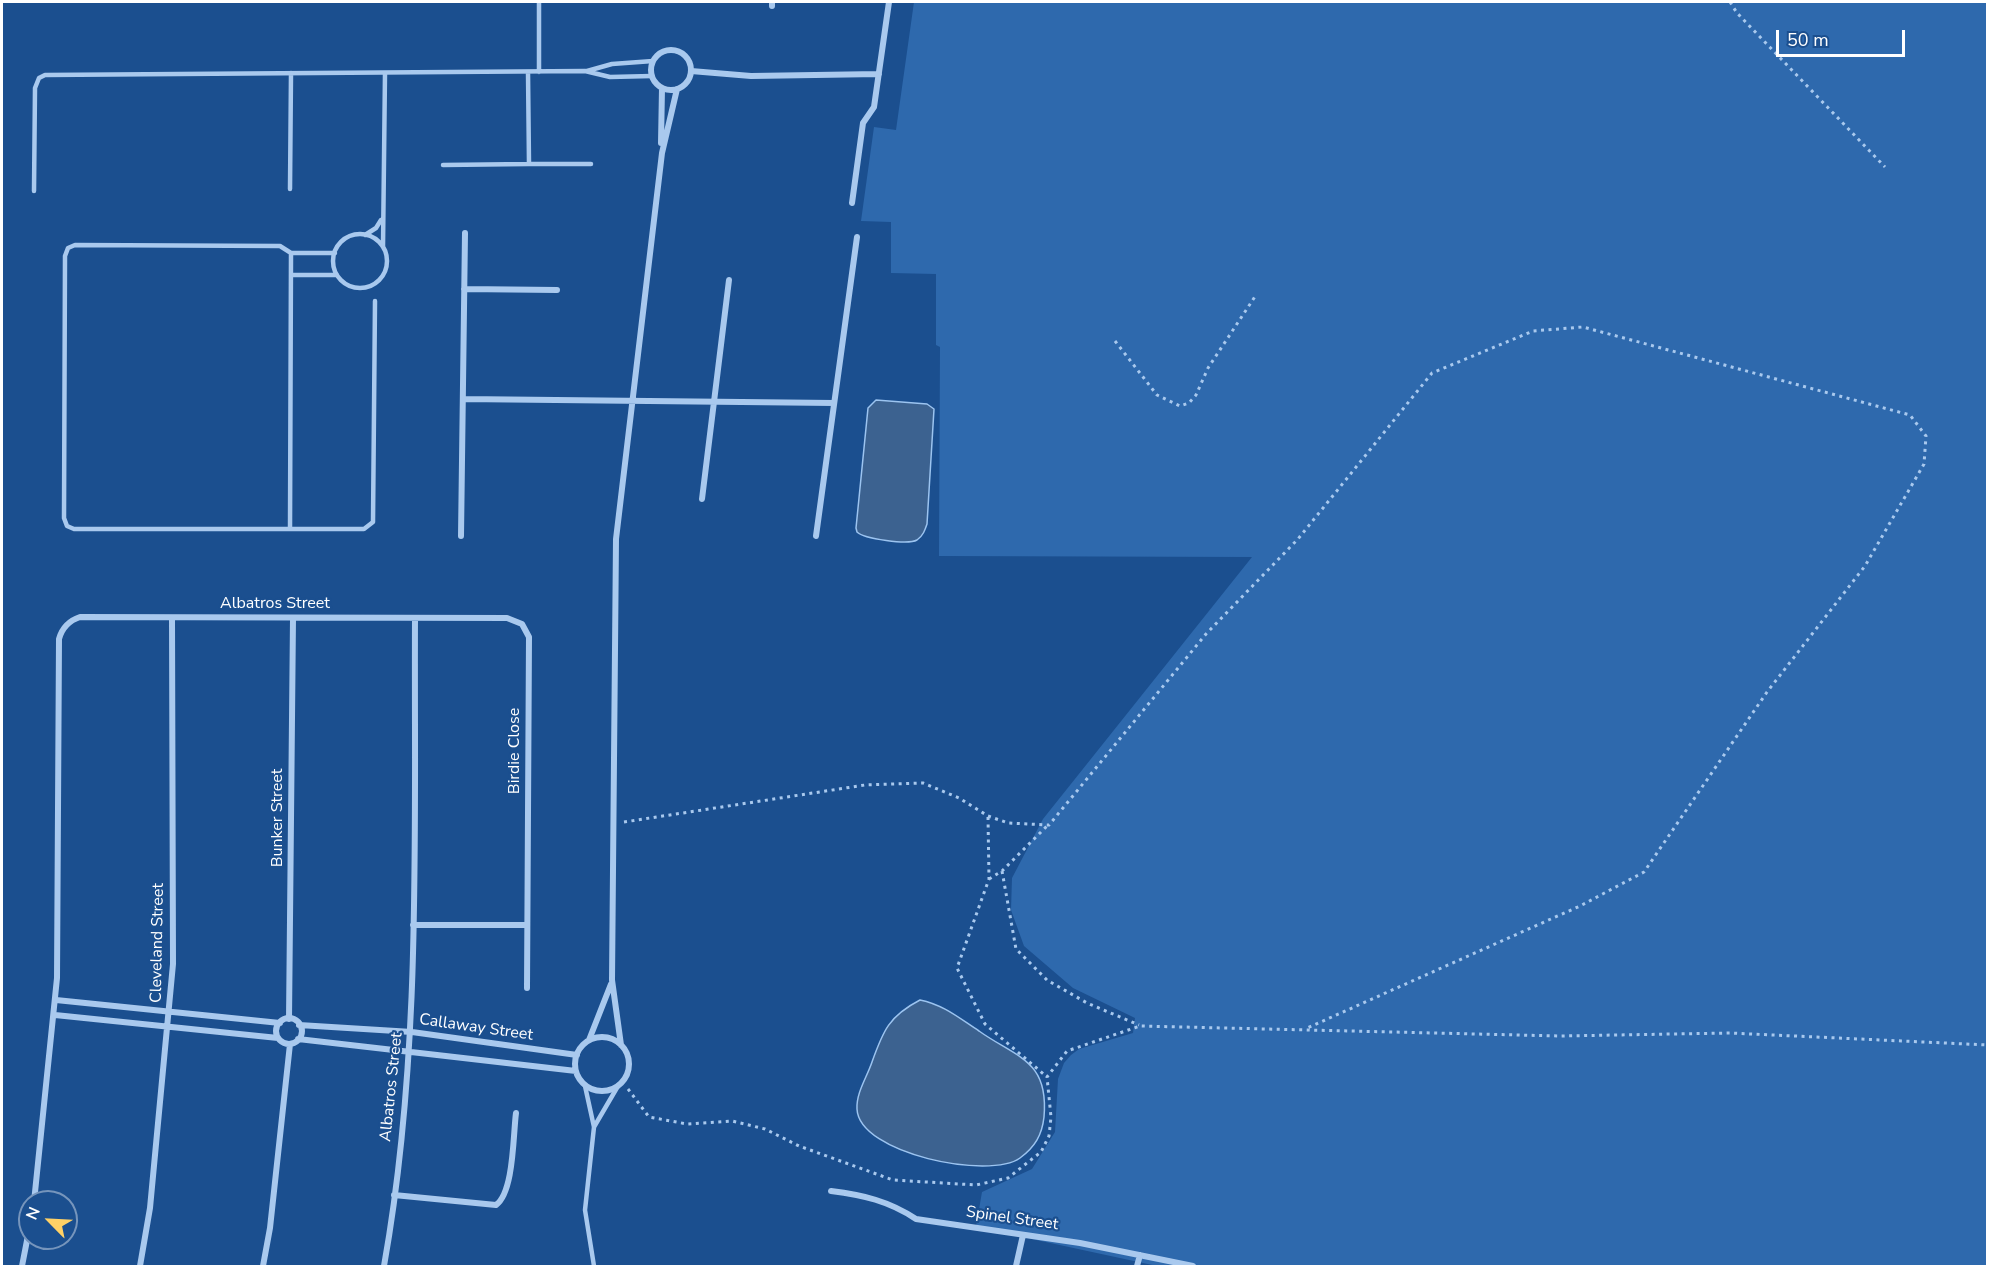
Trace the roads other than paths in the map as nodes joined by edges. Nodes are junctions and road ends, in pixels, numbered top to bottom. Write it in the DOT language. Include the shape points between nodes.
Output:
graph roads {
  1 [pos="539,2"];
  2 [pos="888,2"];
  3 [pos="653,61"];
  4 [pos="585,71"];
  5 [pos="691,71"];
  6 [pos="528,72"];
  7 [pos="540,72"];
  8 [pos="291,73"];
  9 [pos="384,73"];
  10 [pos="879,74"];
  11 [pos="652,76"];
  12 [pos="662,88"];
  13 [pos="677,89"];
  14 [pos="662,153"];
  15 [pos="529,164"];
  16 [pos="591,164"];
  17 [pos="443,165"];
  18 [pos="290,189"];
  19 [pos="34,191"];
  20 [pos="852,203"];
  21 [pos="383,214"];
  22 [pos="465,233"];
  23 [pos="365,235"];
  24 [pos="857,237"];
  25 [pos="383,247"];
  26 [pos="291,253"];
  27 [pos="335,253"];
  28 [pos="291,274"];
  29 [pos="337,275"];
  30 [pos="729,279"];
  31 [pos="464,289"];
  32 [pos="556,290"];
  33 [pos="375,301"];
  34 [pos="463,399"];
  35 [pos="632,401"];
  36 [pos="714,401"];
  37 [pos="834,403"];
  38 [pos="702,499"];
  39 [pos="290,529"];
  40 [pos="461,536"];
  41 [pos="816,536"];
  42 [pos="172,618"];
  43 [pos="293,618"];
  44 [pos="415,618"];
  45 [pos="413,925"];
  46 [pos="527,925"];
  47 [pos="612,980"];
  48 [pos="527,988"];
  49 [pos="56,1000"];
  50 [pos="170,1011"];
  51 [pos="55,1015"];
  52 [pos="290,1019"];
  53 [pos="280,1023"];
  54 [pos="299,1025"];
  55 [pos="168,1027"];
  56 [pos="412,1032"];
  57 [pos="278,1038"];
  58 [pos="298,1039"];
  59 [pos="590,1040"];
  60 [pos="290,1044"];
  61 [pos="621,1045"];
  62 [pos="409,1051"];
  63 [pos="577,1055"];
  64 [pos="576,1071"];
  65 [pos="621,1084"];
  66 [pos="585,1086"];
  67 [pos="516,1113"];
  68 [pos="594,1127"];
  69 [pos="35,1190"];
  70 [pos="831,1191"];
  71 [pos="394,1195"];
  72 [pos="1023,1234"];
  73 [pos="25,1250"];
  74 [pos="1140,1255"];
  75 [pos="22,1266"];
  76 [pos="140,1266"];
  77 [pos="263,1266"];
  78 [pos="384,1266"];
  79 [pos="594,1266"];
  80 [pos="1016,1266"];
  81 [pos="1137,1266"];
  82 [pos="1193,1266"];
  1 -- 7 [label="lane"];
  2 -- 10 [label="street"];
  3 -- 4 [label="lane"];
  3 -- 5 [label="street" via="673,50 686,57"];
  3 -- 11 [label="street"];
  4 -- 7 [label="lane"];
  4 -- 11 [label="lane" via="610,77"];
  5 -- 10 [label="street" via="751,76"];
  5 -- 13 [label="street" via="684,85"];
  6 -- 7 [label="lane"];
  6 -- 9 [label="lane"];
  6 -- 15 [label="lane"];
  8 -- 9 [label="lane"];
  8 -- 18 [label="lane"];
  8 -- 19 [label="lane" via="42,76 35,88"];
  9 -- 21 [label="lane"];
  10 -- 20 [label="street" via="874,107 863,123"];
  11 -- 12 [label="street"];
  12 -- 13 [label="street"];
  12 -- 14 [label="street"];
  13 -- 14 [label="street"];
  14 -- 35 [label="street"];
  15 -- 16 [label="lane"];
  15 -- 17 [label="lane"];
  21 -- 23 [label="lane" via="376,228"];
  21 -- 25 [label="lane"];
  22 -- 31 [label="street"];
  23 -- 25 [label="lane"];
  23 -- 27 [label="lane" via="344,241"];
  24 -- 37 [label="street"];
  25 -- 29 [label="lane" via="386,268 374,285 354,287"];
  26 -- 27 [label="lane"];
  26 -- 28 [label="lane"];
  26 -- 39 [label="lane" via="280,246 68,248 64,518 74,529"];
  27 -- 29 [label="lane"];
  28 -- 29 [label="lane"];
  28 -- 39 [label="lane"];
  30 -- 36 [label="street"];
  31 -- 32 [label="street"];
  31 -- 34 [label="street"];
  33 -- 39 [label="lane" via="374,522 364,529"];
  34 -- 35 [label="street"];
  34 -- 40 [label="street"];
  35 -- 36 [label="street"];
  35 -- 47 [label="street" via="614,562"];
  36 -- 37 [label="street"];
  36 -- 38 [label="street"];
  37 -- 41 [label="street"];
  42 -- 43 [label="street, Albatros Street"];
  42 -- 49 [label="street, Albatros Street" via="80,617 61,632"];
  42 -- 50 [label="street, Cleveland Street"];
  43 -- 44 [label="street, Albatros Street"];
  43 -- 52 [label="street, Bunker Street"];
  44 -- 45 [label="street, Albatros Street"];
  44 -- 46 [label="street, Birdie Close" via="507,618 527,630"];
  45 -- 46 [label="street"];
  45 -- 56 [label="street, Albatros Street"];
  46 -- 48 [label="street, Birdie Close"];
  47 -- 59 [label="street"];
  47 -- 61 [label="street"];
  49 -- 50 [label="street"];
  49 -- 51 [label="street, Albatros Street"];
  50 -- 53 [label="street"];
  50 -- 55 [label="street, Cleveland Street"];
  51 -- 55 [label="street"];
  51 -- 69 [label="street, Albatros Street"];
  52 -- 53 [label="street"];
  52 -- 54 [label="street"];
  53 -- 57 [label="street" via="276,1028"];
  54 -- 56 [label="street, Callaway Street"];
  54 -- 58 [label="street"];
  55 -- 57 [label="street"];
  55 -- 76 [label="street, Cleveland Street" via="150,1208"];
  56 -- 62 [label="street, Albatros Street"];
  56 -- 63 [label="street, Callaway Street"];
  57 -- 60 [label="street"];
  58 -- 60 [label="street"];
  58 -- 62 [label="street, Callaway Street"];
  59 -- 61 [label="street" via="603,1037"];
  59 -- 63 [label="street"];
  60 -- 77 [label="street"];
  61 -- 65 [label="street" via="630,1063"];
  62 -- 64 [label="street, Callaway Street"];
  62 -- 71 [label="street, Albatros Street"];
  63 -- 64 [label="street"];
  64 -- 66 [label="street"];
  65 -- 66 [label="street" via="605,1092"];
  65 -- 68 [label="lane"];
  66 -- 68 [label="lane"];
  67 -- 71 [label="street" via="508,1184 496,1205"];
  68 -- 79 [label="lane" via="585,1210"];
  70 -- 72 [label="street, Spinel Street" via="871,1197 916,1219"];
  71 -- 78 [label="street, Albatros Street"];
  72 -- 74 [label="street, Spinel Street"];
  72 -- 80 [label="street"];
  73 -- 75 [label="street"];
  74 -- 81 [label="street"];
  74 -- 82 [label="street, Spinel Street"];
}
